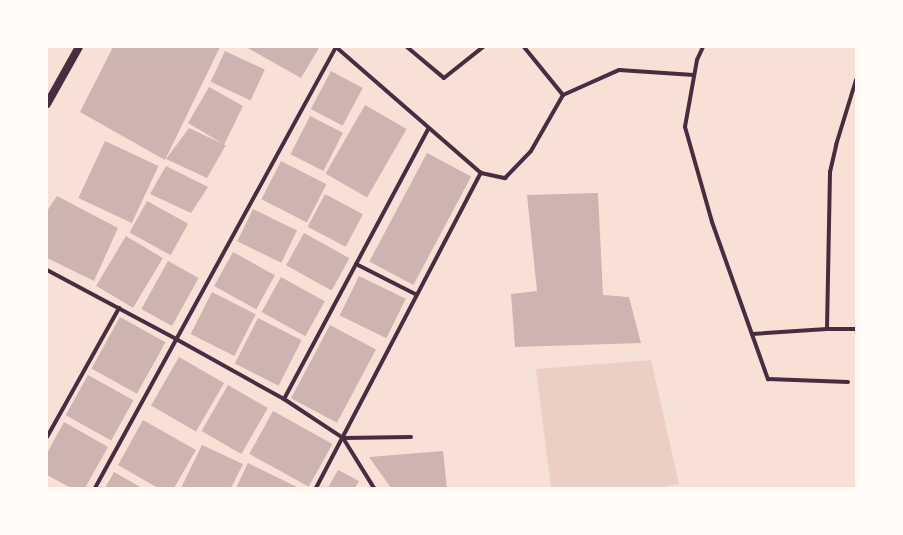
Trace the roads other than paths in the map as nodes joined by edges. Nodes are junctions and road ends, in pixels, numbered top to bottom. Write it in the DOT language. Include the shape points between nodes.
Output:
graph roads {
  1 [pos="79,47"];
  2 [pos="336,47"];
  3 [pos="407,47"];
  4 [pos="483,47"];
  5 [pos="524,47"];
  6 [pos="703,47"];
  7 [pos="694,76"];
  8 [pos="856,80"];
  9 [pos="563,95"];
  10 [pos="47,104"];
  11 [pos="429,128"];
  12 [pos="481,173"];
  13 [pos="356,264"];
  14 [pos="47,270"];
  15 [pos="417,295"];
  16 [pos="119,308"];
  17 [pos="827,329"];
  18 [pos="856,329"];
  19 [pos="752,334"];
  20 [pos="176,338"];
  21 [pos="848,382"];
  22 [pos="284,399"];
  23 [pos="47,437"];
  24 [pos="411,437"];
  25 [pos="343,438"];
  26 [pos="94,488"];
  27 [pos="316,488"];
  28 [pos="374,488"];
  1 -- 10 [label="main road"];
  2 -- 11 [label="street"];
  2 -- 20 [label="street"];
  3 -- 4 [label="street" via="444,78"];
  5 -- 9 [label="street"];
  6 -- 7 [label="street"];
  7 -- 9 [label="street" via="619,70"];
  7 -- 19 [label="street" via="685,127 712,222"];
  8 -- 17 [label="street" via="830,172"];
  9 -- 12 [label="street" via="531,151 505,178"];
  11 -- 12 [label="street"];
  11 -- 13 [label="street"];
  12 -- 15 [label="street"];
  13 -- 15 [label="street"];
  13 -- 22 [label="street"];
  14 -- 16 [label="street"];
  15 -- 25 [label="street"];
  16 -- 20 [label="street"];
  16 -- 23 [label="street"];
  17 -- 18 [label="street"];
  17 -- 19 [label="street"];
  19 -- 21 [label="street" via="768,379"];
  20 -- 22 [label="street"];
  20 -- 26 [label="street"];
  22 -- 25 [label="street"];
  24 -- 25 [label="street"];
  25 -- 27 [label="street"];
  25 -- 28 [label="street"];
}
